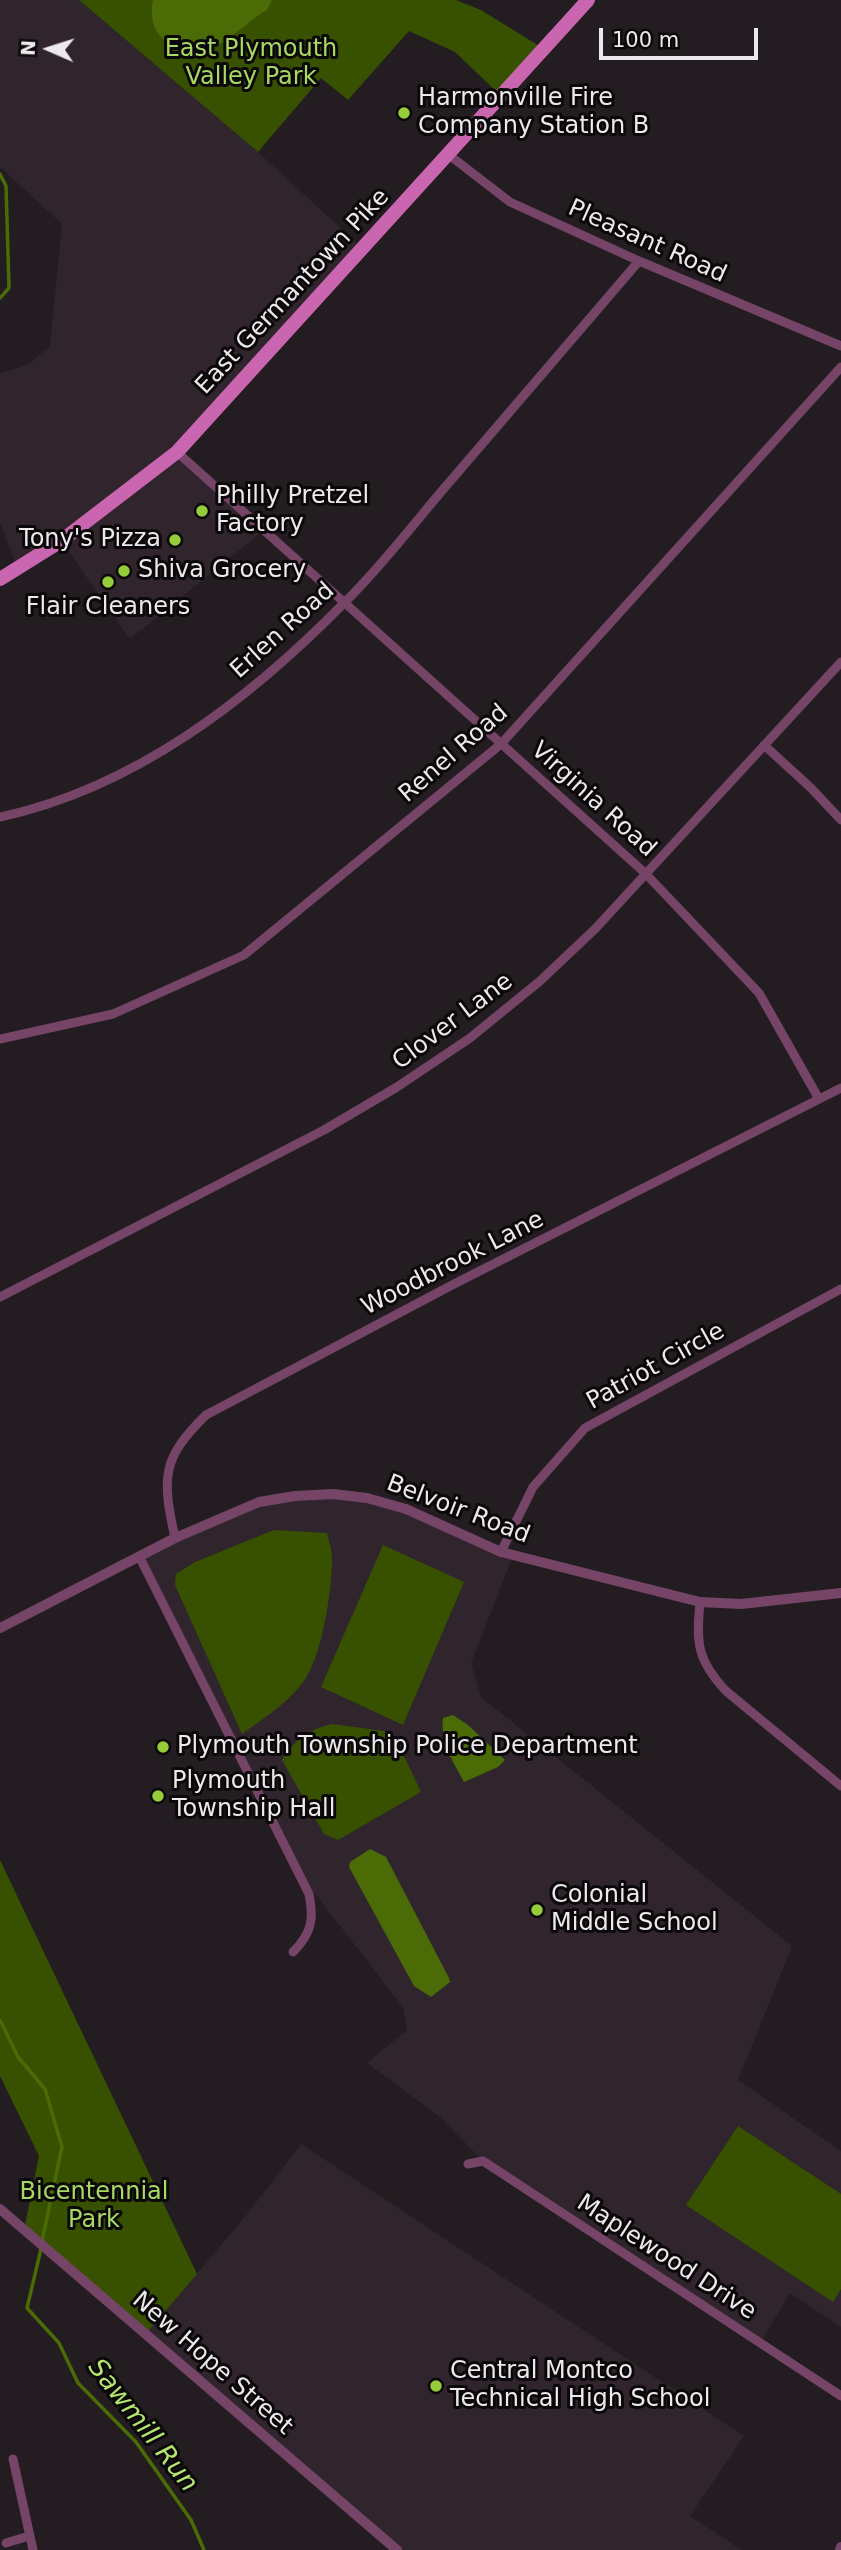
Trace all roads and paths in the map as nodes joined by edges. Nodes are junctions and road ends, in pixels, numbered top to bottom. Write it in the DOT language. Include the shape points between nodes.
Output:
graph roads {
  1 [pos="588,0"];
  2 [pos="449,155"];
  3 [pos="639,261"];
  4 [pos="841,346"];
  5 [pos="841,367"];
  6 [pos="177,452"];
  7 [pos="0,579"];
  8 [pos="346,601"];
  9 [pos="841,662"];
  10 [pos="501,744"];
  11 [pos="764,745"];
  12 [pos="0,817"];
  13 [pos="841,820"];
  14 [pos="645,873"];
  15 [pos="0,1039"];
  16 [pos="841,1088"];
  17 [pos="819,1099"];
  18 [pos="841,1289"];
  19 [pos="0,1297"];
  20 [pos="175,1538"];
  21 [pos="501,1552"];
  22 [pos="140,1558"];
  23 [pos="841,1593"];
  24 [pos="700,1602"];
  25 [pos="0,1628"];
  26 [pos="841,1786"];
  27 [pos="293,1952"];
  28 [pos="468,2164"];
  29 [pos="0,2209"];
  30 [pos="841,2396"];
  31 [pos="13,2459"];
  32 [pos="29,2536"];
  33 [pos="6,2543"];
  34 [pos="33,2550"];
  35 [pos="397,2550"];
  1 -- 2 [label="main road, East Germantown Pike"];
  2 -- 3 [label="street, Pleasant Road" via="510,202"];
  2 -- 6 [label="main road, East Germantown Pike"];
  3 -- 4 [label="street, Pleasant Road"];
  3 -- 8 [label="street, Erlen Road"];
  5 -- 10 [label="street, Renel Road"];
  6 -- 7 [label="main road, East Germantown Pike" via="61,541"];
  6 -- 8 [label="street, Virginia Road"];
  8 -- 10 [label="street, Virginia Road"];
  8 -- 12 [label="street, Erlen Road" via="190,736 100,783 39,809"];
  9 -- 11 [label="street, Clover Lane"];
  10 -- 14 [label="street, Virginia Road"];
  10 -- 15 [label="street, Renel Road" via="244,955 113,1014"];
  11 -- 13 [label="street"];
  11 -- 14 [label="street, Clover Lane"];
  14 -- 17 [label="street, Virginia Road" via="759,993"];
  14 -- 19 [label="street, Clover Lane" via="540,981 470,1038 397,1087 324,1130"];
  16 -- 17 [label="street, Woodbrook Lane"];
  17 -- 20 [label="street, Woodbrook Lane" via="206,1415 180,1441 171,1459 167,1500"];
  18 -- 21 [label="street, Patriot Circle" via="585,1428 533,1487"];
  20 -- 21 [label="street, Belvoir Road" via="259,1502 333,1494 406,1509"];
  20 -- 22 [label="street, Belvoir Road"];
  21 -- 24 [label="street, Belvoir Road"];
  22 -- 25 [label="street, Belvoir Road"];
  22 -- 27 [label="street" via="309,1894 312,1925"];
  23 -- 24 [label="street, Belvoir Road" via="741,1604"];
  24 -- 26 [label="street" via="698,1645 710,1674"];
  28 -- 30 [label="street, Maplewood Drive" via="483,2161"];
  29 -- 35 [label="street, New Hope Street"];
  31 -- 32 [label="street"];
  32 -- 33 [label="street"];
  32 -- 34 [label="street"];
}
